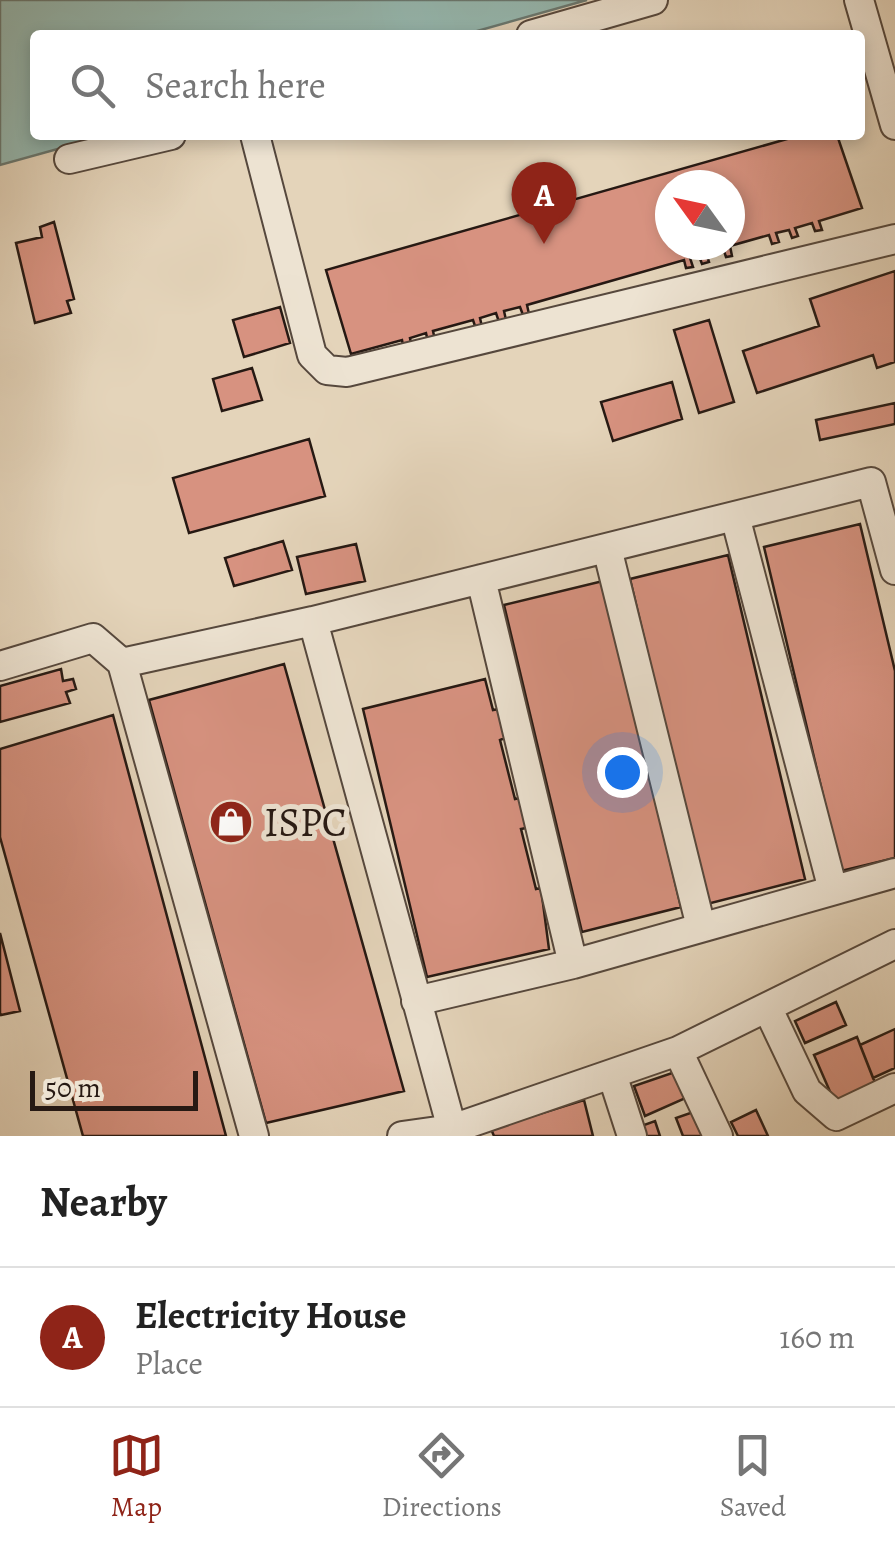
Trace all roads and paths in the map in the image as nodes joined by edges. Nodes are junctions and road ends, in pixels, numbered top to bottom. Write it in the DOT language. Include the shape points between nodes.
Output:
graph roads {
  1 [pos="653,0"];
  2 [pos="860,0"];
  3 [pos="549,30"];
  4 [pos="895,125"];
  5 [pos="151,140"];
  6 [pos="256,140"];
  7 [pos="69,160"];
  8 [pos="895,240"];
  9 [pos="735,516"];
  10 [pos="607,548"];
  11 [pos="895,570"];
  12 [pos="481,580"];
  13 [pos="313,621"];
  14 [pos="122,663"];
  15 [pos="0,666"];
  16 [pos="895,873"];
  17 [pos="833,890"];
  18 [pos="701,927"];
  19 [pos="895,944"];
  20 [pos="573,964"];
  21 [pos="416,1001"];
  22 [pos="768,1009"];
  23 [pos="678,1052"];
  24 [pos="612,1074"];
  25 [pos="895,1088"];
  26 [pos="452,1129"];
  27 [pos="254,1136"];
  28 [pos="402,1136"];
  29 [pos="632,1136"];
  30 [pos="718,1136"];
  1 -- 3 [label="lane"];
  2 -- 4 [label="lane"];
  5 -- 7 [label="lane"];
  6 -- 8 [label="lane" via="312,354 327,370 347,372"];
  9 -- 10 [label="lane"];
  9 -- 11 [label="lane" via="871,482"];
  9 -- 17 [label="lane"];
  10 -- 12 [label="lane"];
  10 -- 18 [label="lane"];
  12 -- 13 [label="lane"];
  12 -- 20 [label="lane"];
  13 -- 14 [label="lane"];
  13 -- 21 [label="lane"];
  14 -- 15 [label="lane" via="93,638"];
  14 -- 27 [label="lane"];
  16 -- 17 [label="lane"];
  17 -- 18 [label="lane"];
  18 -- 20 [label="lane"];
  19 -- 22 [label="lane"];
  20 -- 21 [label="lane"];
  21 -- 26 [label="lane"];
  22 -- 23 [label="lane"];
  22 -- 25 [label="lane" via="807,1090 836,1116"];
  23 -- 24 [label="lane"];
  23 -- 30 [label="lane"];
  24 -- 26 [label="lane"];
  24 -- 29 [label="lane"];
  26 -- 28 [label="lane"];
}
